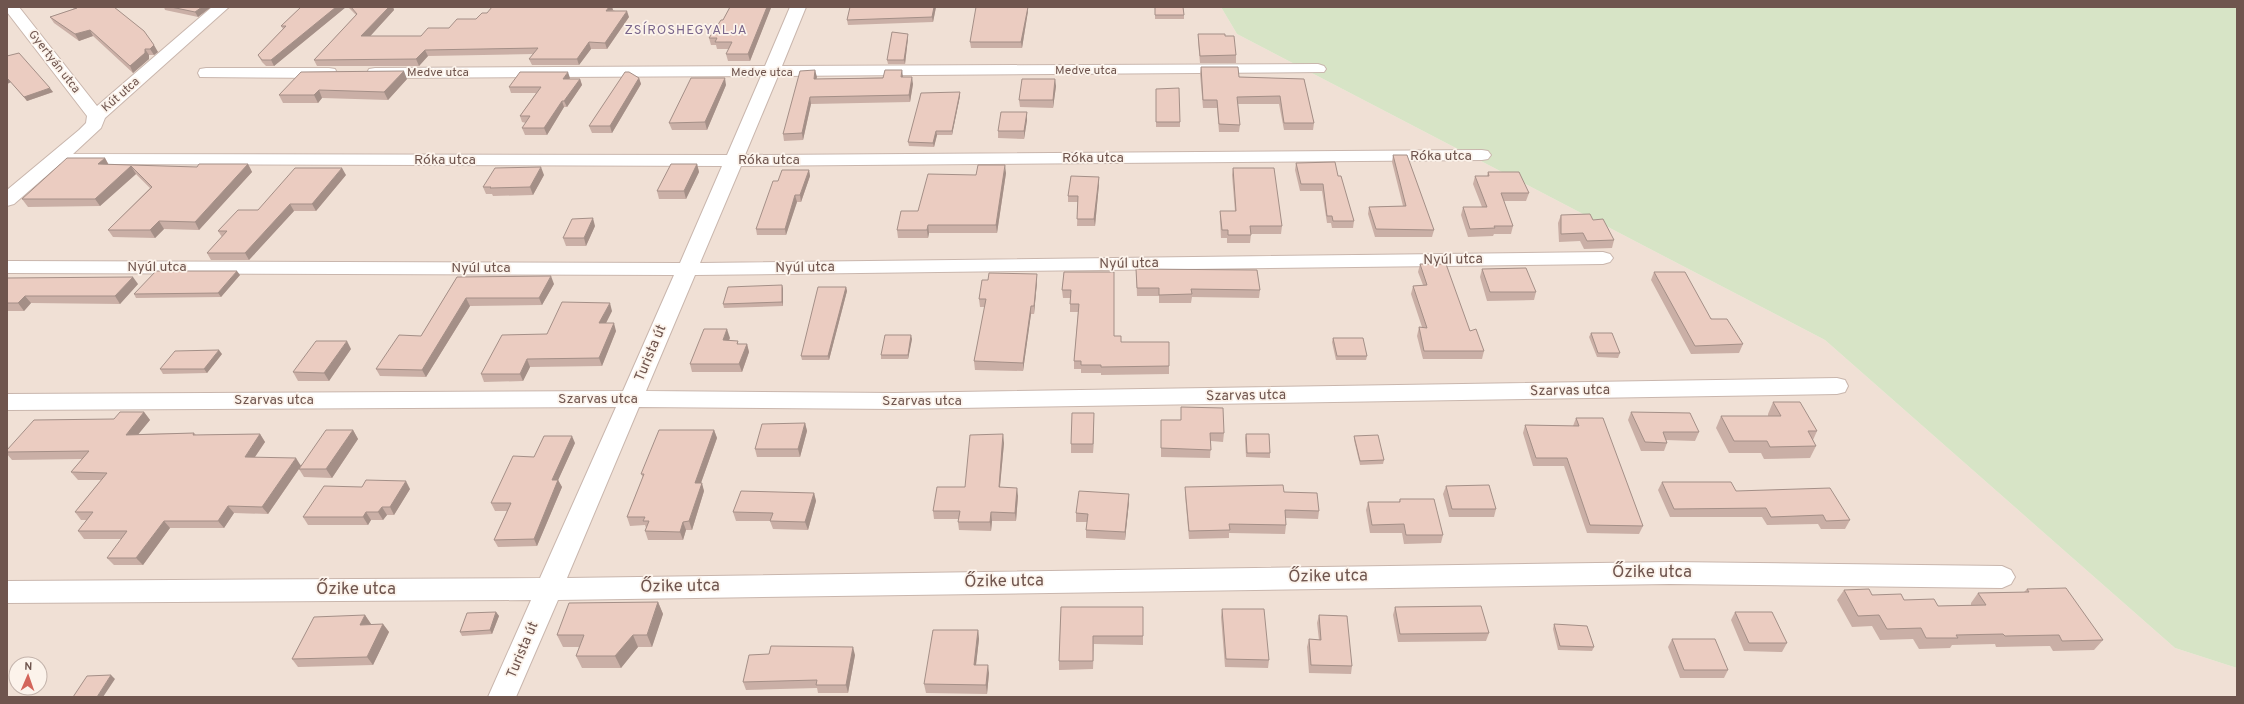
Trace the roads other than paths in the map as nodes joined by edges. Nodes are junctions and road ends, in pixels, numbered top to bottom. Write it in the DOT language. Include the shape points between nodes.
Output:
graph roads {
  1 [pos="11,7"];
  2 [pos="221,7"];
  3 [pos="798,7"];
  4 [pos="1318,69"];
  5 [pos="206,73"];
  6 [pos="770,73"];
  7 [pos="96,116"];
  8 [pos="1482,155"];
  9 [pos="55,159"];
  10 [pos="734,160"];
  11 [pos="7,200"];
  12 [pos="1603,258"];
  13 [pos="7,267"];
  14 [pos="687,269"];
  15 [pos="1837,386"];
  16 [pos="632,399"];
  17 [pos="7,402"];
  18 [pos="2002,577"];
  19 [pos="550,588"];
  20 [pos="7,592"];
  21 [pos="502,697"];
  1 -- 7 [label="street, Gyertyán utca"];
  2 -- 7 [label="street, Kút utca"];
  3 -- 6 [label="street, Turista út"];
  4 -- 6 [label="street, Medve utca"];
  5 -- 6 [label="street, Medve utca"];
  6 -- 10 [label="street, Turista út"];
  7 -- 9 [label="street, Kút utca" via="95,124 86,134"];
  8 -- 10 [label="street, Róka utca"];
  9 -- 10 [label="street, Róka utca"];
  9 -- 11 [label="street, Kút utca"];
  10 -- 14 [label="street, Turista út"];
  12 -- 14 [label="street, Nyúl utca"];
  13 -- 14 [label="street, Nyúl utca"];
  14 -- 16 [label="street, Turista út"];
  15 -- 16 [label="street, Szarvas utca" via="895,401"];
  16 -- 17 [label="street, Szarvas utca"];
  16 -- 19 [label="street, Turista út"];
  18 -- 19 [label="street, Őzike utca" via="1670,573"];
  19 -- 20 [label="street, Őzike utca"];
  19 -- 21 [label="street, Turista út"];
}
